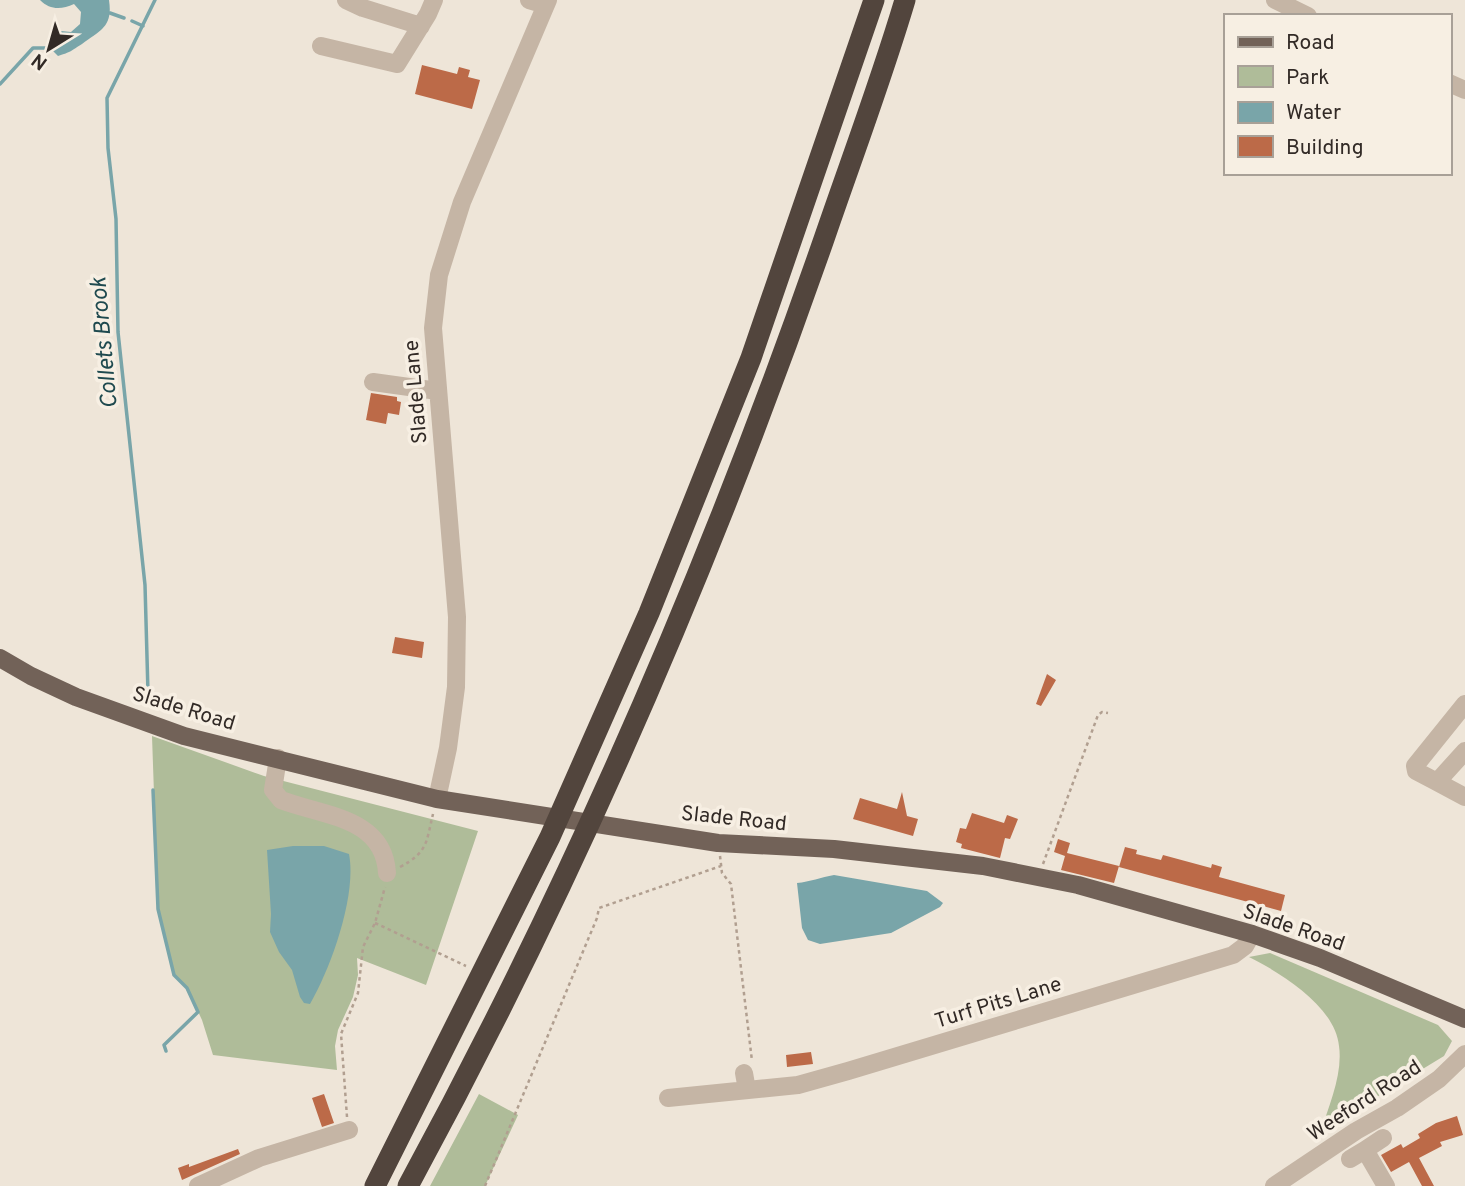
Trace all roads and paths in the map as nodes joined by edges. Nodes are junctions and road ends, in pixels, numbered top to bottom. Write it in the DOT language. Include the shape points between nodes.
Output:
graph roads {
  1 [pos="346,0"];
  2 [pos="434,0"];
  3 [pos="874,0"];
  4 [pos="905,0"];
  5 [pos="1275,0"];
  6 [pos="541,2"];
  7 [pos="1304,14"];
  8 [pos="421,26"];
  9 [pos="321,46"];
  10 [pos="373,382"];
  11 [pos="438,391"];
  12 [pos="0,657"];
  13 [pos="1465,704"];
  14 [pos="1108,713"];
  15 [pos="1465,751"];
  16 [pos="278,758"];
  17 [pos="1437,782"];
  18 [pos="1465,797"];
  19 [pos="437,799"];
  20 [pos="721,866"];
  21 [pos="387,873"];
  22 [pos="722,873"];
  23 [pos="1038,877"];
  24 [pos="375,923"];
  25 [pos="1252,934"];
  26 [pos="460,964"];
  27 [pos="1465,1019"];
  28 [pos="1465,1054"];
  29 [pos="745,1081"];
  30 [pos="668,1098"];
  31 [pos="349,1130"];
  32 [pos="1383,1138"];
  33 [pos="1279,1184"];
  34 [pos="198,1186"];
  35 [pos="376,1186"];
  36 [pos="408,1186"];
  37 [pos="485,1186"];
  38 [pos="1386,1186"];
  1 -- 8 [label="street"];
  2 -- 8 [label="street"];
  3 -- 35 [label="highway" via="751,358 649,614 550,837"];
  4 -- 36 [label="highway" via="768,396 679,618 519,970"];
  5 -- 7 [label="street"];
  6 -- 11 [label="street, Slade Lane" via="462,202 439,275 433,328"];
  8 -- 9 [label="street" via="397,64"];
  10 -- 11 [label="street"];
  11 -- 19 [label="street, Slade Lane" via="457,617 456,687"];
  12 -- 16 [label="main road, Slade Road" via="76,697 184,736"];
  13 -- 17 [label="street" via="1415,766"];
  14 -- 23 [label="path" via="1098,715"];
  15 -- 17 [label="street"];
  16 -- 19 [label="main road, Slade Road"];
  16 -- 21 [label="street" via="274,790 281,800 356,824 379,843"];
  17 -- 18 [label="street"];
  19 -- 21 [label="path" via="426,847 416,858"];
  19 -- 23 [label="main road, Slade Road" via="718,843 906,856"];
  20 -- 37 [label="path" via="598,908"];
  21 -- 24 [label="path"];
  22 -- 29 [label="path" via="731,884 754,1059"];
  23 -- 25 [label="main road, Slade Road"];
  24 -- 26 [label="path"];
  24 -- 31 [label="path" via="363,947 358,992 341,1034"];
  25 -- 27 [label="main road, Slade Road"];
  25 -- 29 [label="street, Turf Pits Lane" via="1233,955 848,1071 798,1085"];
  28 -- 33 [label="street, Weeford Road" via="1440,1079"];
  29 -- 30 [label="street, Turf Pits Lane"];
  31 -- 34 [label="street" via="259,1158"];
  32 -- 38 [label="street" via="1357,1155"];
}
